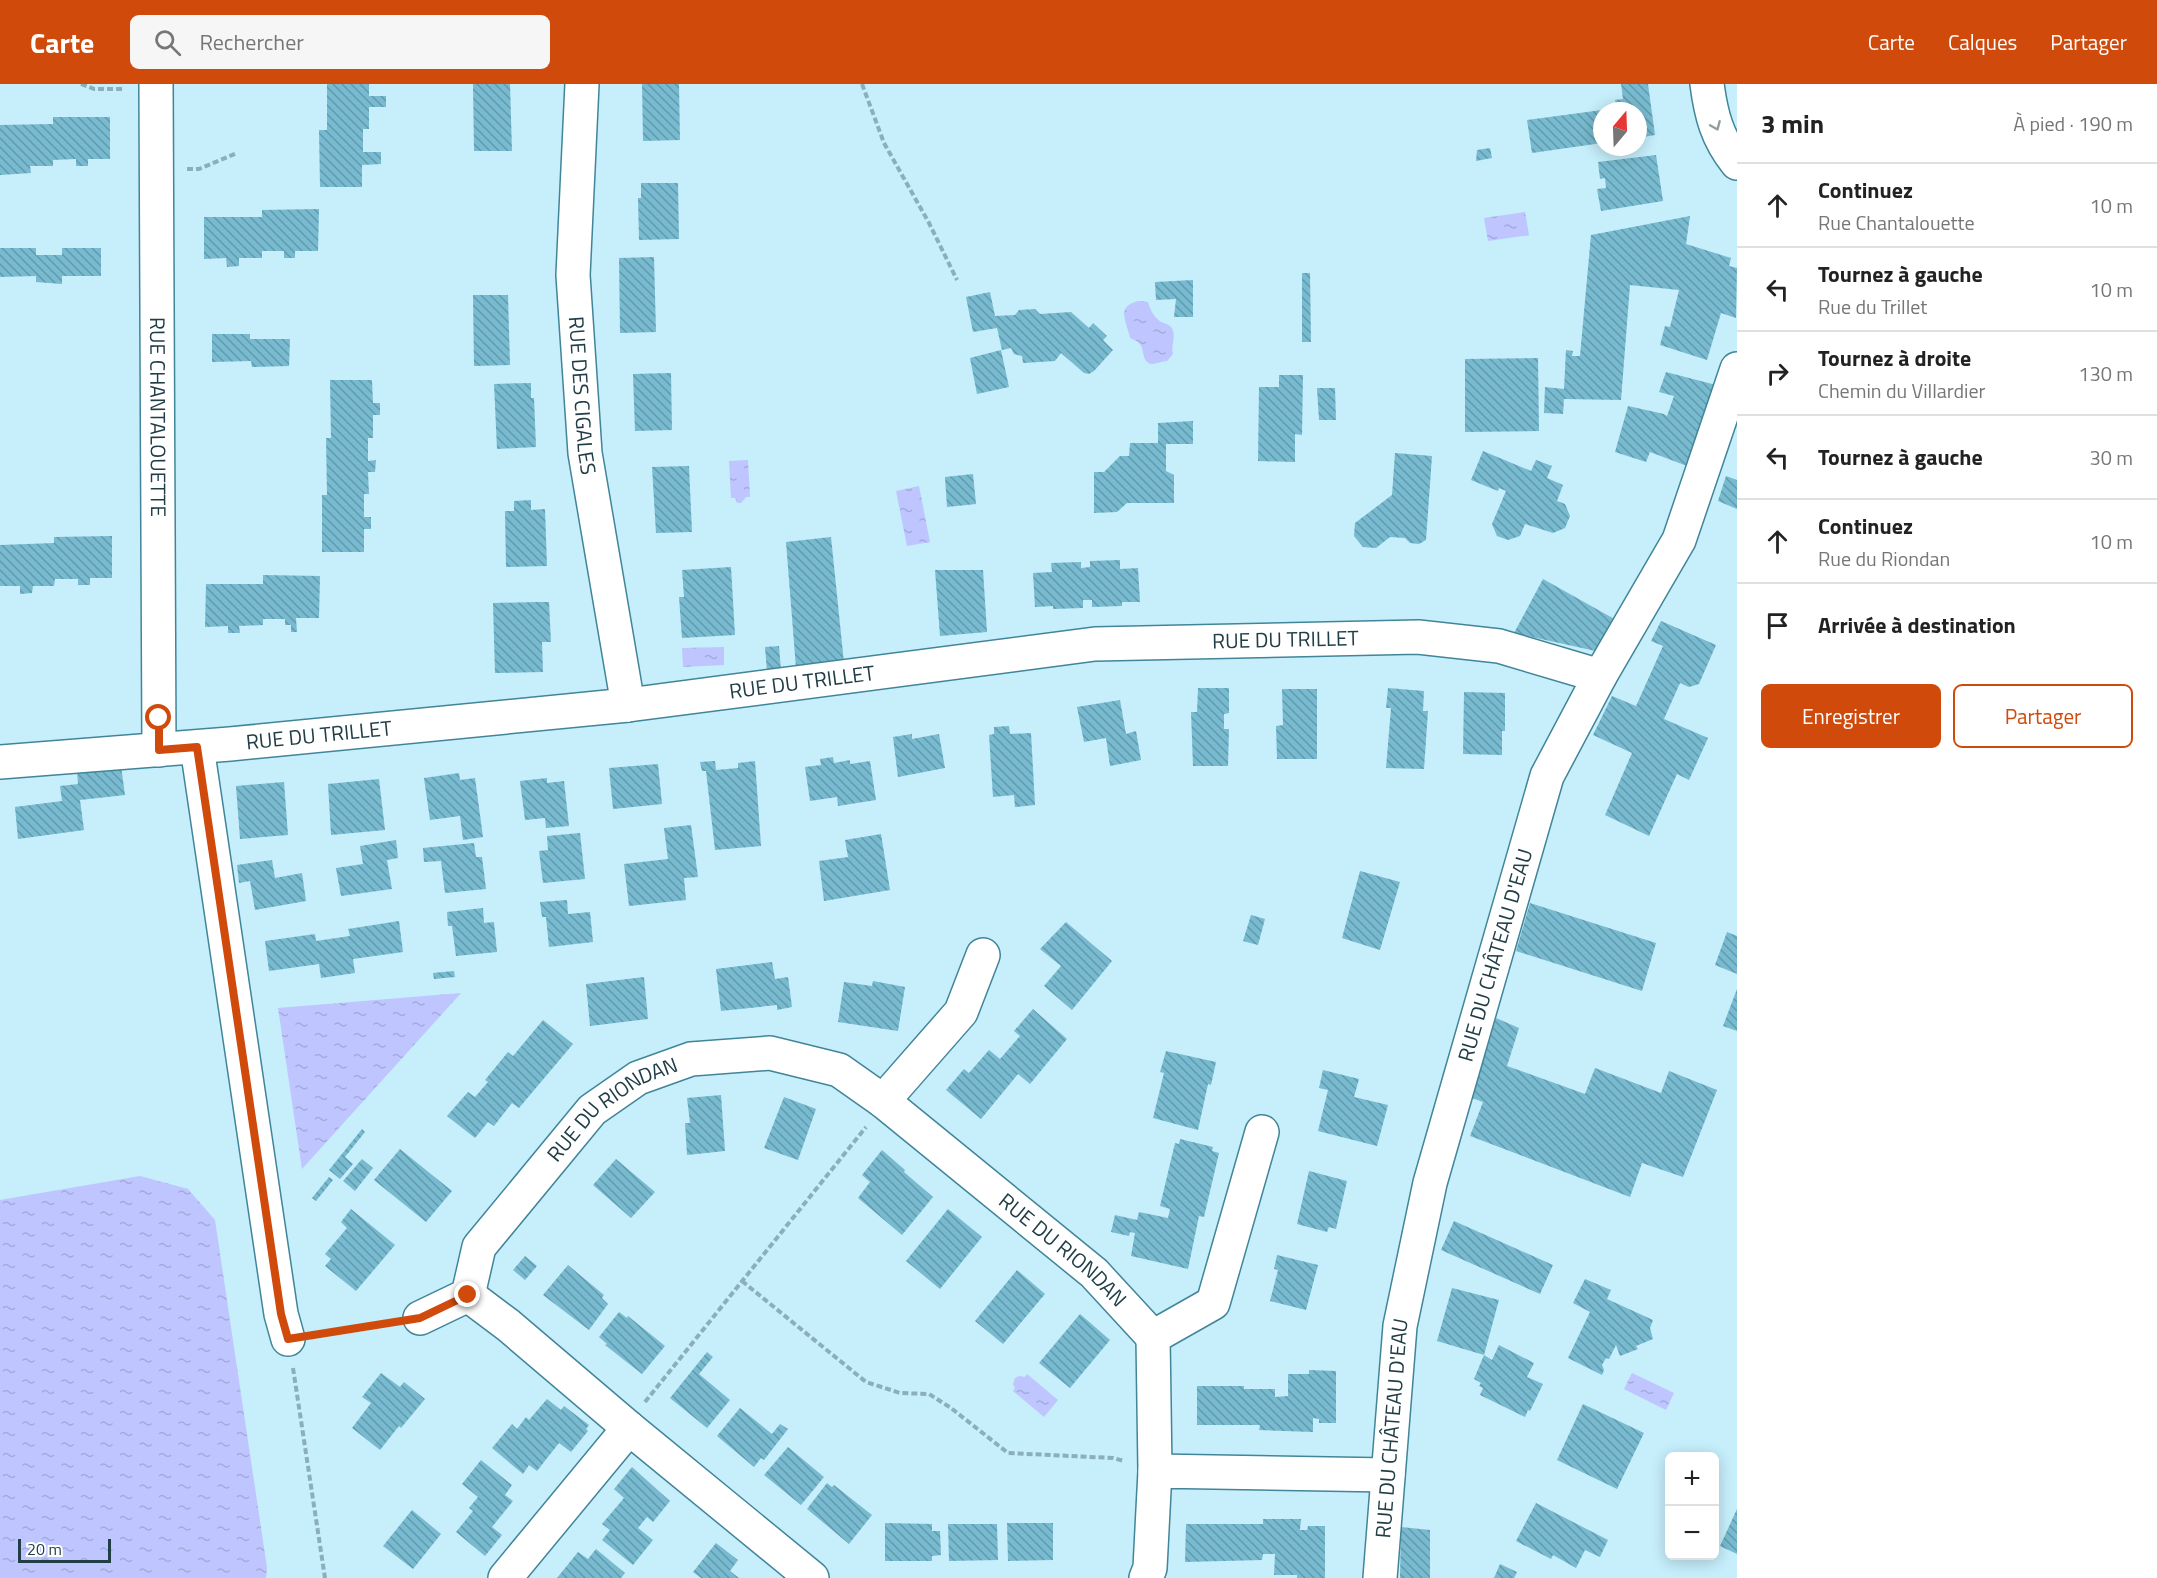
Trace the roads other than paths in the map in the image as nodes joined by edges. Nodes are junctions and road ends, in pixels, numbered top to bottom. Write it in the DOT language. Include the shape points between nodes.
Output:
graph roads {
  1 [pos="582,84"];
  2 [pos="1707,84"];
  3 [pos="156,87"];
  4 [pos="1737,163"];
  5 [pos="1737,369"];
  6 [pos="1600,676"];
  7 [pos="628,705"];
  8 [pos="197,747"];
  9 [pos="159,750"];
  10 [pos="0,762"];
  11 [pos="983,955"];
  12 [pos="883,1101"];
  13 [pos="1262,1132"];
  14 [pos="468,1295"];
  15 [pos="420,1318"];
  16 [pos="1153,1336"];
  17 [pos="288,1339"];
  18 [pos="629,1428"];
  19 [pos="1155,1471"];
  20 [pos="1388,1475"];
  21 [pos="505,1578"];
  22 [pos="812,1578"];
  23 [pos="1146,1578"];
  24 [pos="1380,1578"];
  1 -- 7 [label="street, RUE DES CIGALES" via="573,275 585,453"];
  2 -- 4 [label="street, one-way" via="1711,114 1726,149"];
  3 -- 9 [label="street, RUE CHANTALOUETTE"];
  5 -- 6 [label="street, RUE DU CHÂTEAU D'EAU" via="1679,540"];
  6 -- 7 [label="street, RUE DU TRILLET" via="1499,646 1418,637 1095,644"];
  6 -- 20 [label="street, RUE DU CHÂTEAU D'EAU" via="1546,776 1430,1183 1400,1326"];
  7 -- 8 [label="street, RUE DU TRILLET"];
  8 -- 9 [label="street, RUE DU TRILLET"];
  8 -- 17 [label="street" via="281,1314"];
  9 -- 10 [label="street, RUE DU TRILLET"];
  11 -- 12 [label="street" via="961,1012"];
  12 -- 14 [label="street, RUE DU RIONDAN" via="839,1070 770,1053 692,1059 638,1078 592,1110 478,1247"];
  12 -- 16 [label="street, RUE DU RIONDAN" via="1094,1273"];
  13 -- 16 [label="street" via="1213,1303"];
  14 -- 15 [label="street"];
  14 -- 18 [label="street"];
  16 -- 19 [label="street"];
  18 -- 21 [label="street"];
  18 -- 22 [label="street"];
  19 -- 20 [label="street"];
  19 -- 23 [label="street" via="1150,1568"];
  20 -- 24 [label="street, RUE DU CHÂTEAU D'EAU"];
}
